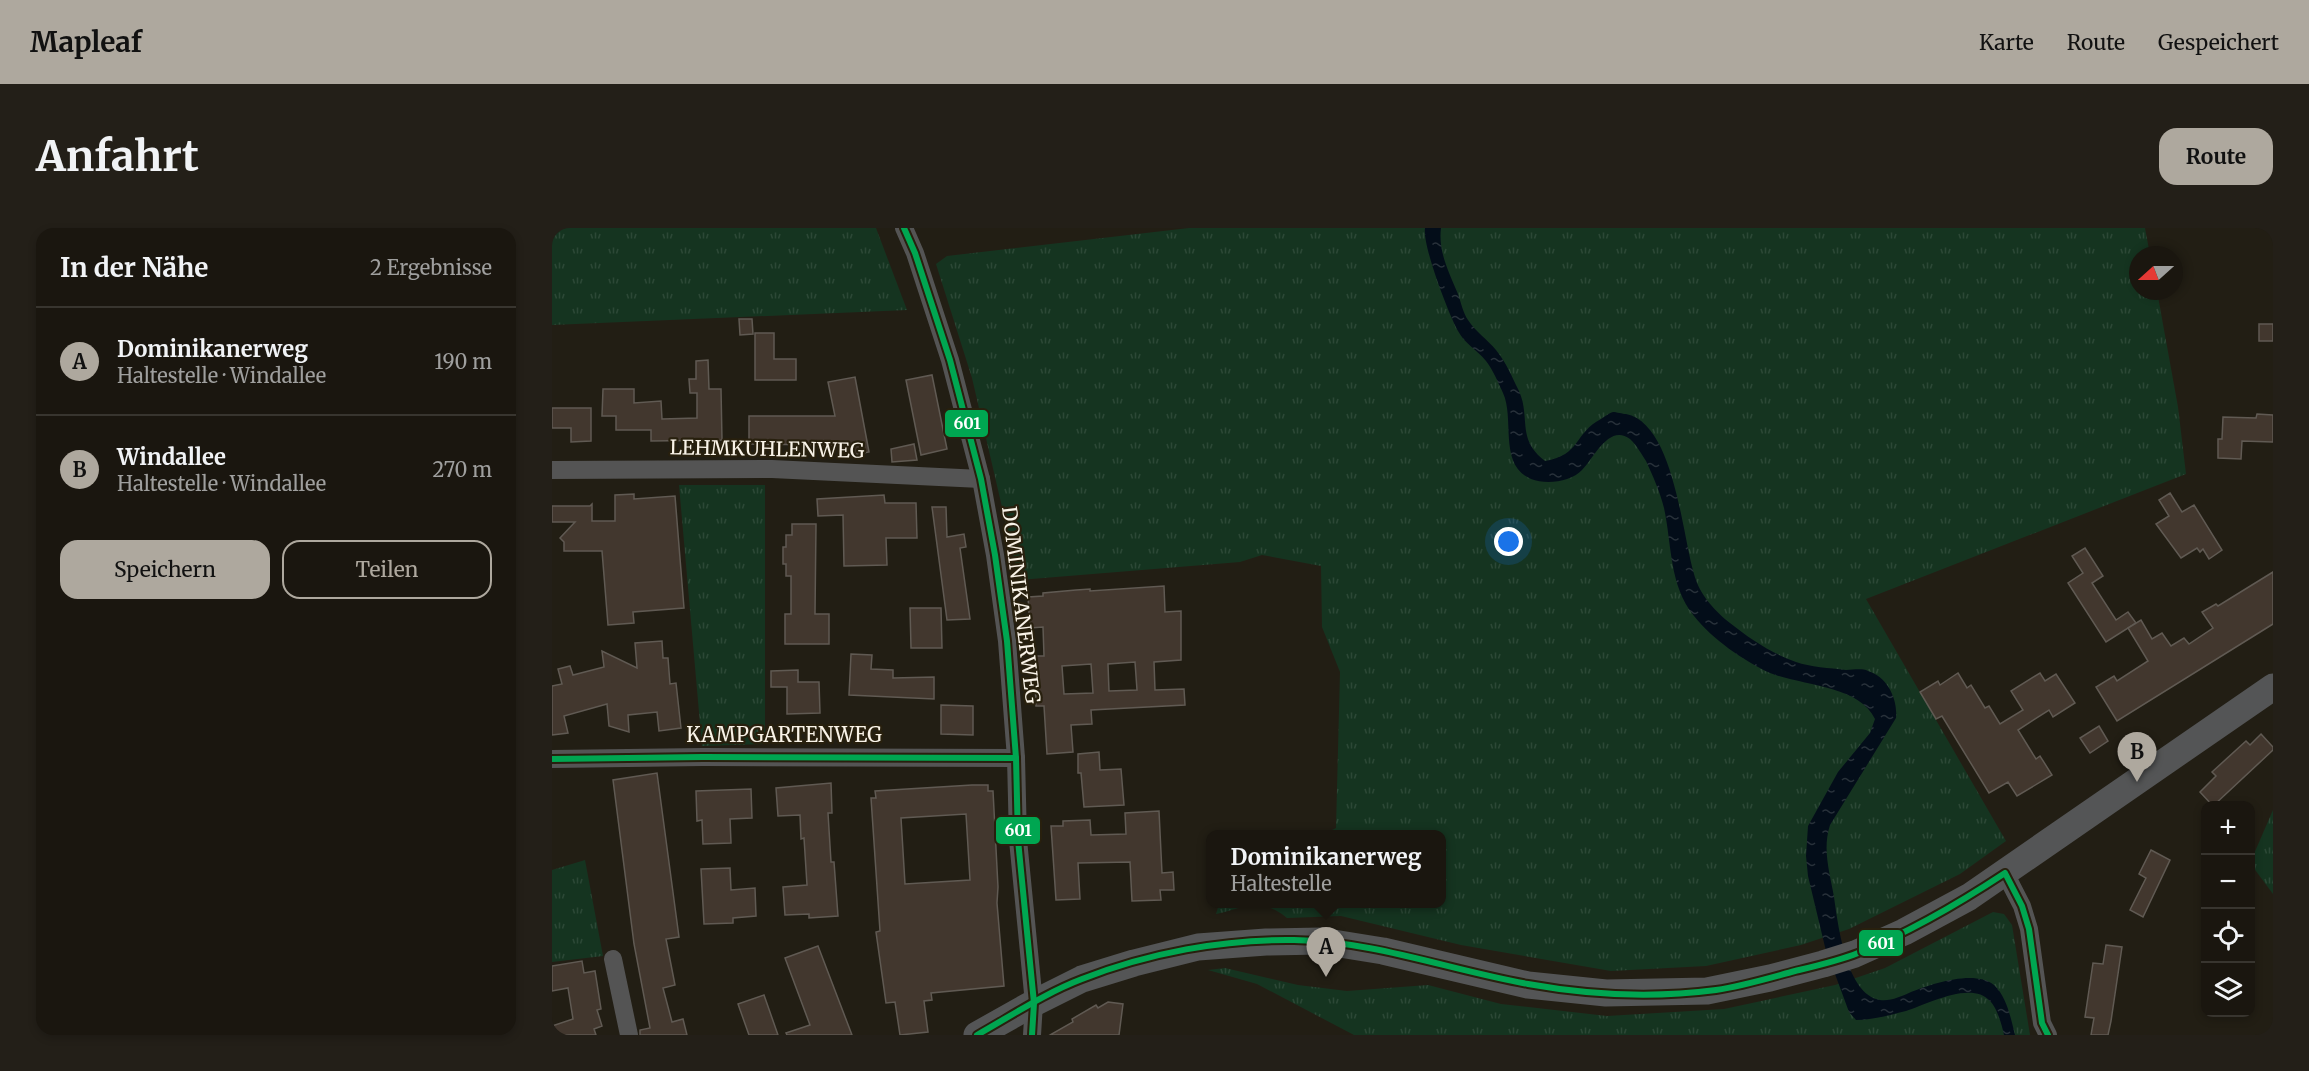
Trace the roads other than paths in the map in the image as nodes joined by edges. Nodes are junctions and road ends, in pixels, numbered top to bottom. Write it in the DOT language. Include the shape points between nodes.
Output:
graph roads {
  1 [pos="904,228"];
  2 [pos="552,470"];
  3 [pos="981,479"];
  4 [pos="2273,687"];
  5 [pos="552,759"];
  6 [pos="1016,759"];
  7 [pos="2005,873"];
  8 [pos="613,959"];
  9 [pos="1034,1003"];
  10 [pos="629,1035"];
  11 [pos="977,1035"];
  12 [pos="1032,1035"];
  13 [pos="2048,1035"];
  1 -- 3 [label="street, DOMINIKANERWEG" via="950,360"];
  2 -- 3 [label="street, LEHMKUHLENWEG" via="772,469"];
  3 -- 6 [label="street, DOMINIKANERWEG" via="1007,641"];
  4 -- 7 [label="main road"];
  5 -- 6 [label="street, KAMPGARTENWEG"];
  6 -- 9 [label="street, DOMINIKANERWEG" via="1018,840"];
  7 -- 9 [label="main road" via="1969,897 1855,954 1707,991 1606,993 1528,985 1383,951 1321,941 1198,947 1082,980"];
  7 -- 13 [label="street" via="2029,928 2042,1023"];
  8 -- 10 [label="street"];
  9 -- 11 [label="main road"];
  9 -- 12 [label="street, DOMINIKANERWEG"];
}
